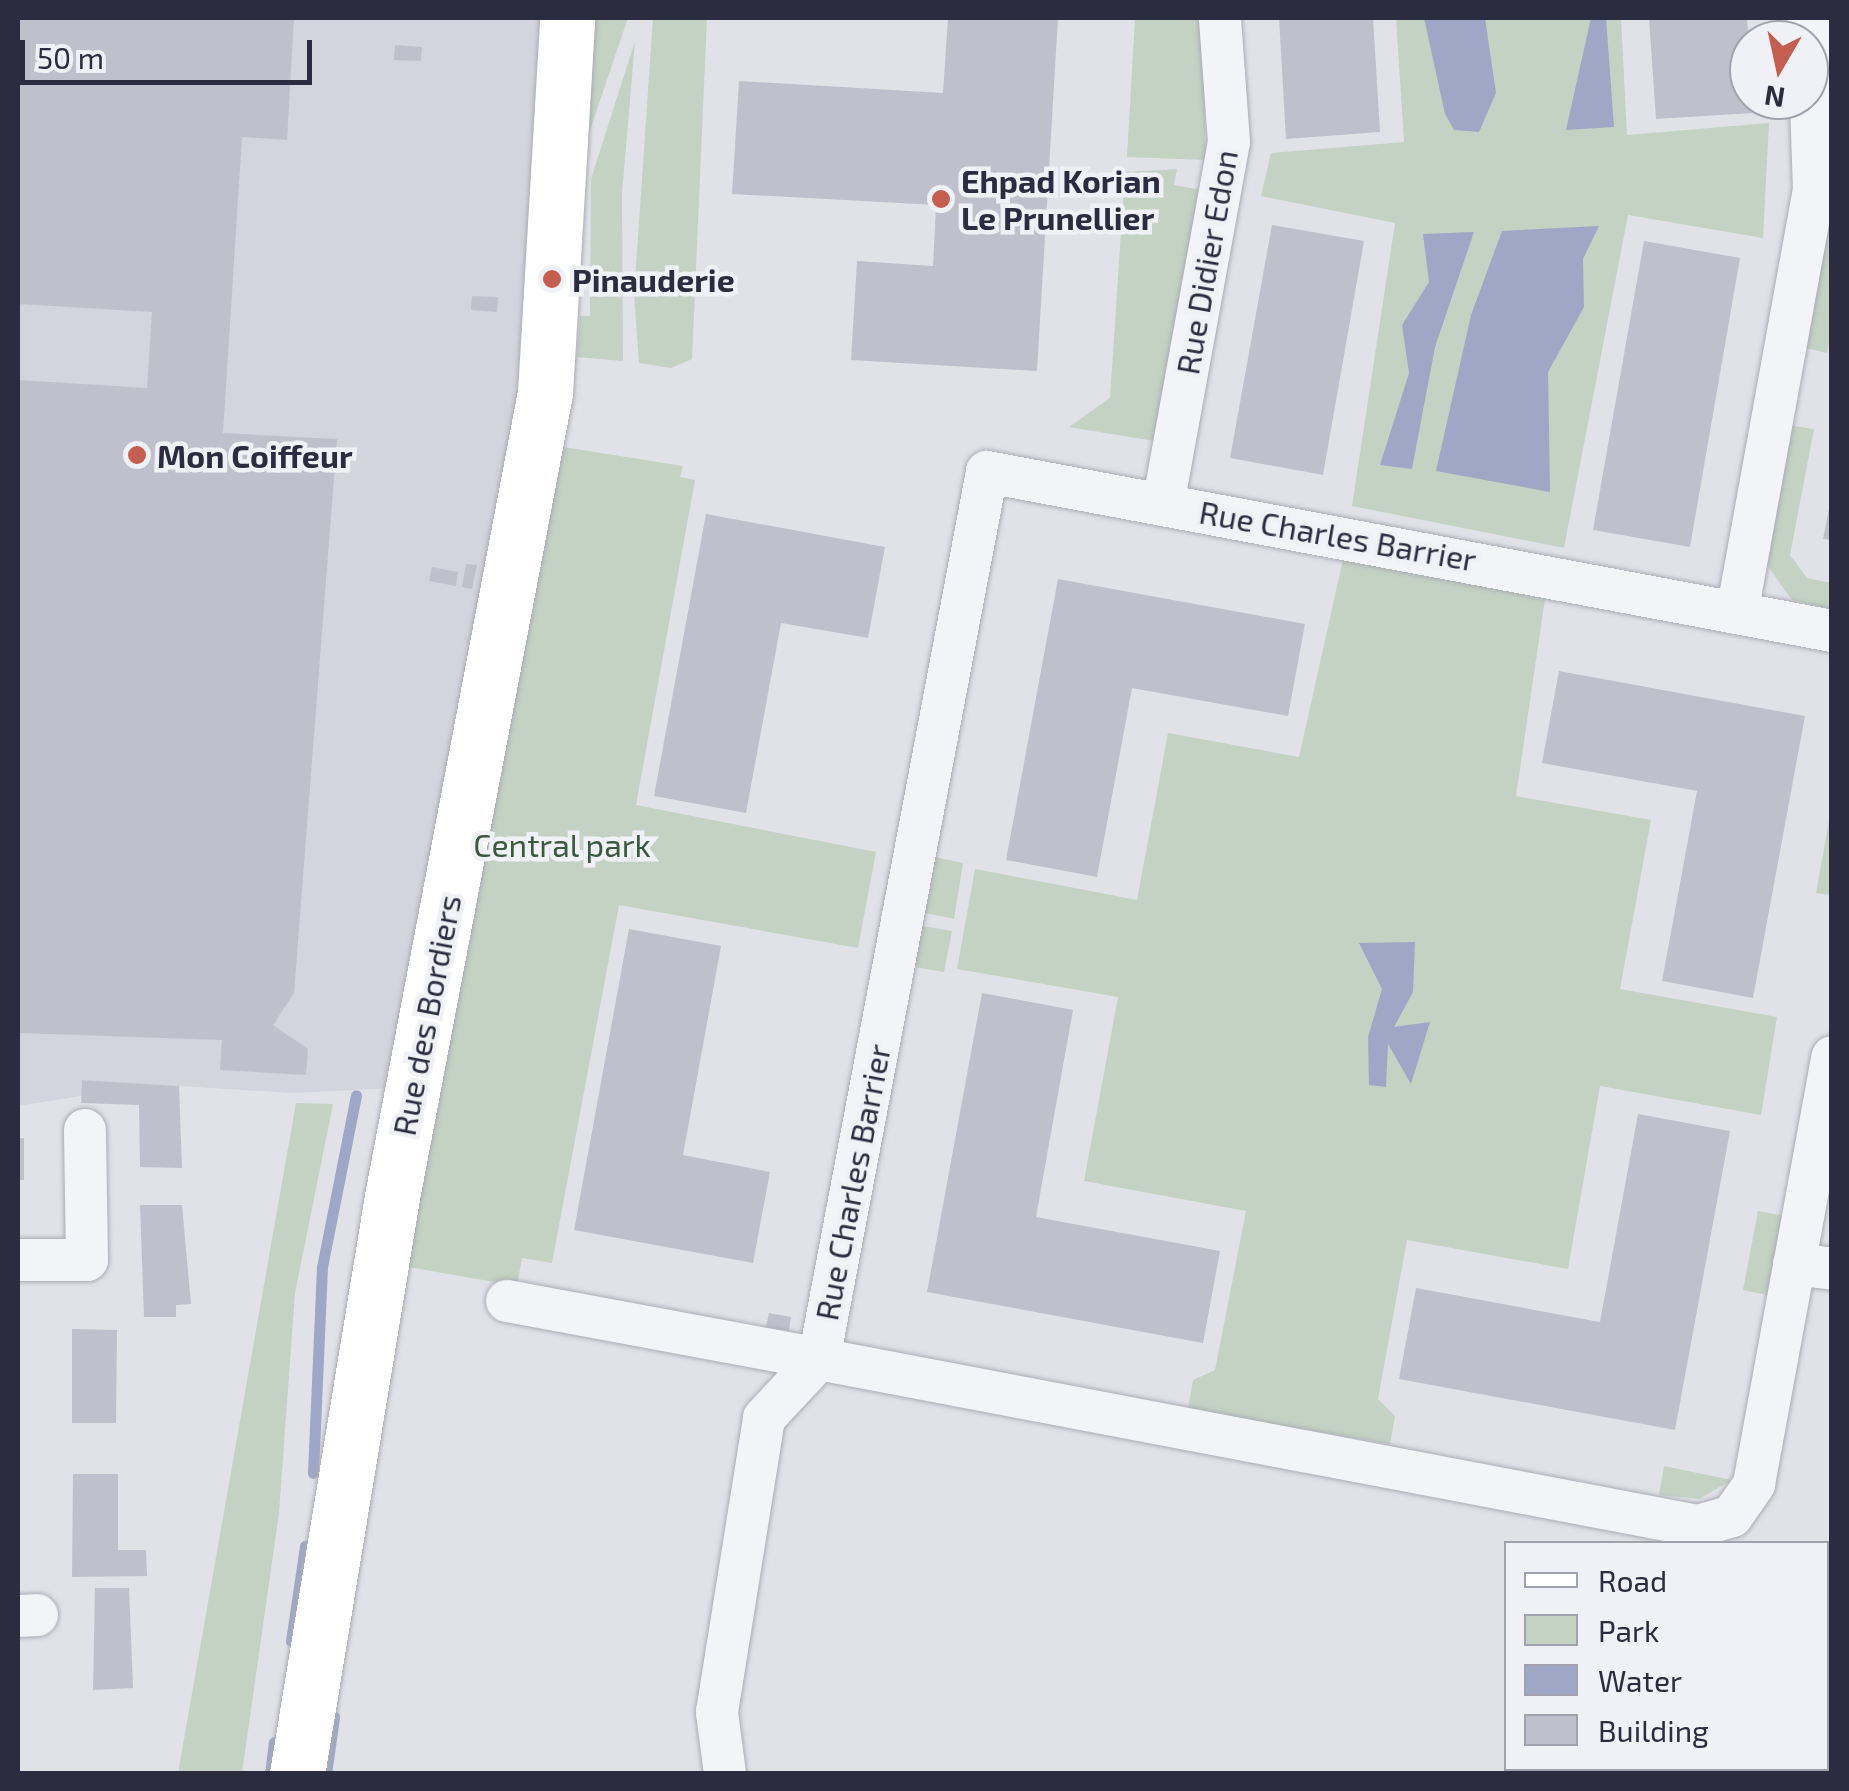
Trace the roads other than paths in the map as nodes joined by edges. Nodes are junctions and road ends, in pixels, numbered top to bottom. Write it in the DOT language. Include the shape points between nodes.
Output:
graph roads {
  1 [pos="567,18"];
  2 [pos="1220,18"];
  3 [pos="1808,18"];
  4 [pos="1163,505"];
  5 [pos="1736,614"];
  6 [pos="1832,631"];
  7 [pos="1832,1057"];
  8 [pos="85,1130"];
  9 [pos="18,1260"];
  10 [pos="1813,1266"];
  11 [pos="507,1300"];
  12 [pos="819,1359"];
  13 [pos="297,1774"];
  14 [pos="725,1774"];
  1 -- 13 [label="street, Rue des Bordiers" via="545,393 392,1198"];
  2 -- 4 [label="street, Rue Didier Edon" via="1229,142"];
  3 -- 5 [label="street" via="1814,189"];
  4 -- 5 [label="street, Rue Charles Barrier"];
  4 -- 12 [label="street, Rue Charles Barrier" via="987,472"];
  5 -- 6 [label="street, Rue Charles Barrier"];
  7 -- 10 [label="street, Rue Charles Barrier"];
  8 -- 9 [label="street" via="87,1260"];
  10 -- 12 [label="street, Rue Charles Barrier" via="1754,1484 1732,1516 1698,1526"];
  11 -- 12 [label="street"];
  12 -- 14 [label="street" via="764,1418 716,1712"];
}
